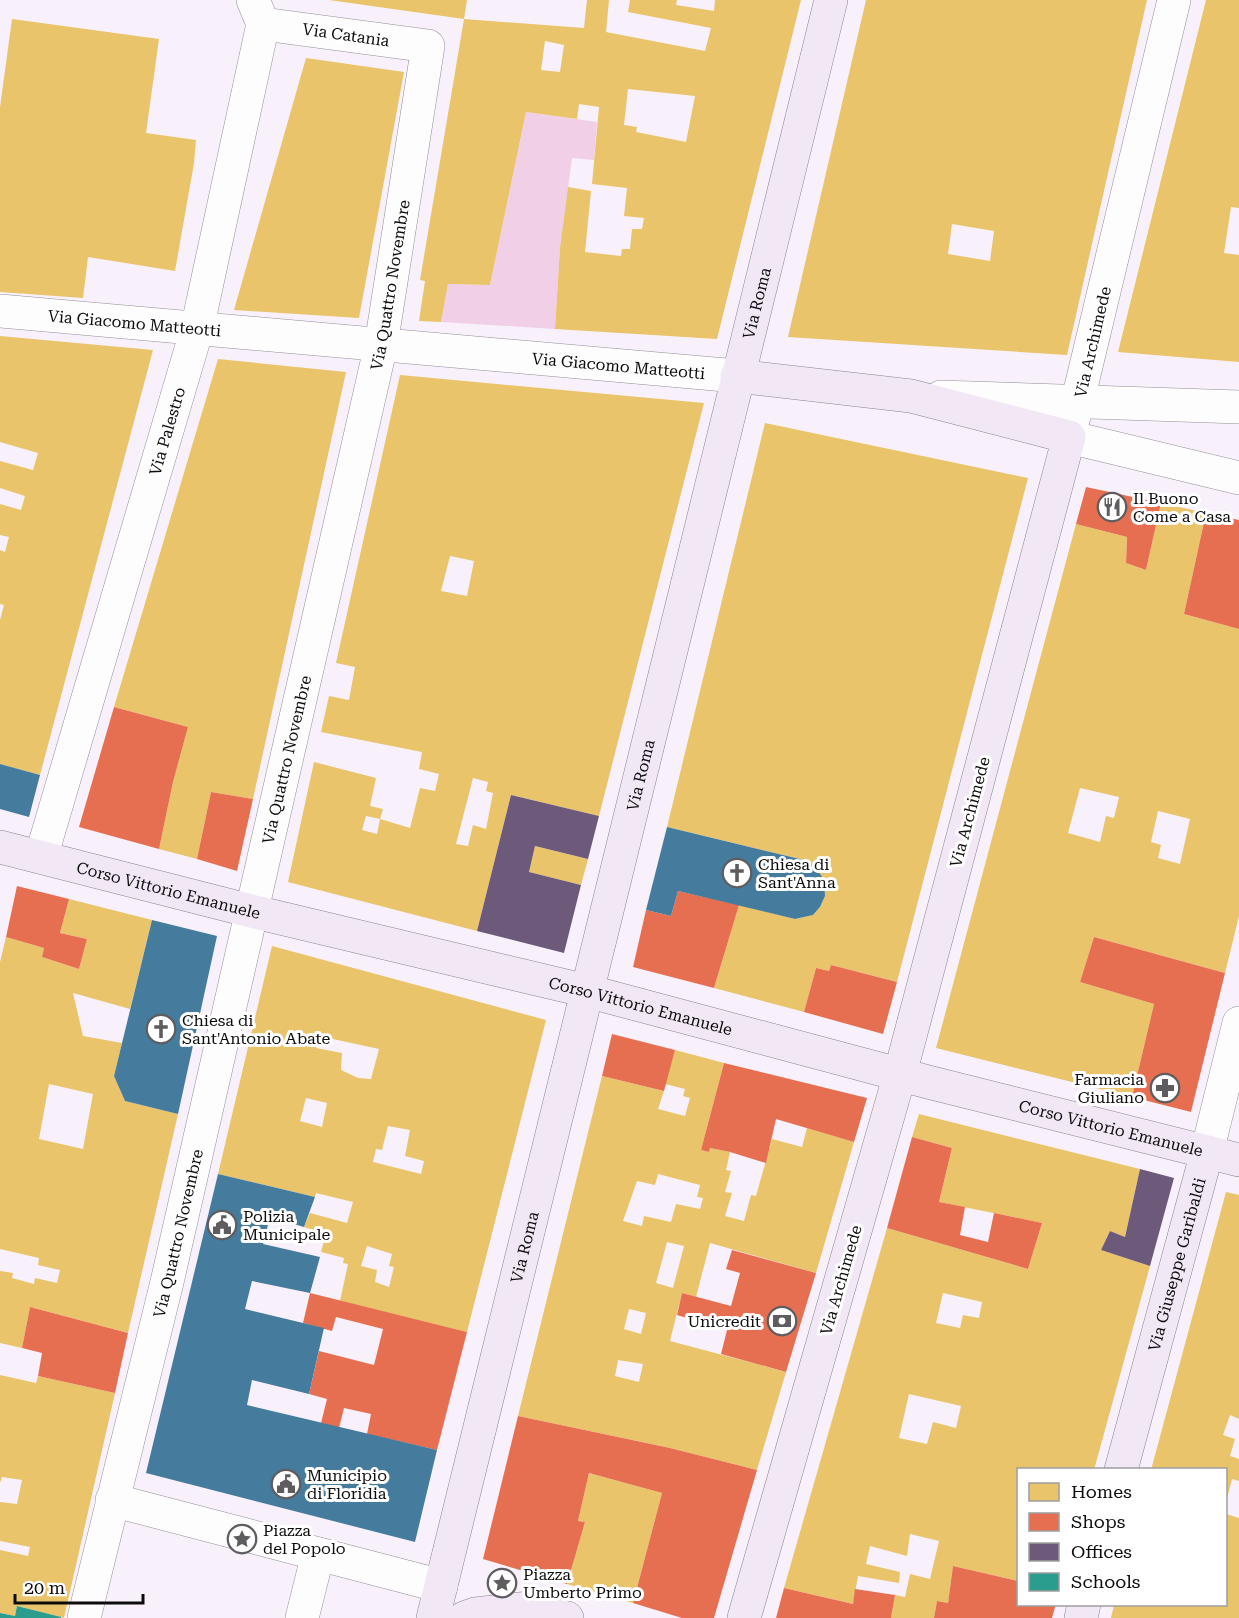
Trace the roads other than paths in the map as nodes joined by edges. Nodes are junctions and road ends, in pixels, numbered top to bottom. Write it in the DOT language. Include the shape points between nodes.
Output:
graph roads {
  1 [pos="831,0"];
  2 [pos="1174,0"];
  3 [pos="258,12"];
  4 [pos="429,46"];
  5 [pos="0,311"];
  6 [pos="197,329"];
  7 [pos="381,345"];
  8 [pos="737,376"];
  9 [pos="911,396"];
  10 [pos="1078,401"];
  11 [pos="1239,407"];
  12 [pos="1069,437"];
  13 [pos="1239,478"];
  14 [pos="1,851"];
  15 [pos="42,857"];
  16 [pos="251,911"];
  17 [pos="586,991"];
  18 [pos="1239,1023"];
  19 [pos="900,1074"];
  20 [pos="1207,1152"];
  21 [pos="1239,1160"];
  22 [pos="1122,1468"];
  23 [pos="112,1500"];
  24 [pos="318,1554"];
  25 [pos="441,1586"];
  26 [pos="84,1618"];
  27 [pos="302,1618"];
  28 [pos="433,1618"];
  29 [pos="464,1618"];
  30 [pos="567,1618"];
  31 [pos="744,1618"];
  1 -- 8 [label="main road, Via Roma"];
  2 -- 10 [label="street, Via Archimede"];
  3 -- 4 [label="street, Via Catania"];
  3 -- 6 [label="street, Via Palestro"];
  4 -- 7 [label="street, Via Quattro Novembre"];
  5 -- 6 [label="street, Via Giacomo Matteotti"];
  6 -- 7 [label="street, Via Giacomo Matteotti"];
  6 -- 15 [label="street, Via Palestro"];
  7 -- 8 [label="street, Via Giacomo Matteotti"];
  7 -- 16 [label="street, Via Quattro Novembre"];
  8 -- 9 [label="main road, Via Giacomo Matteotti"];
  8 -- 17 [label="main road, Via Roma"];
  9 -- 10 [label="street, Via Giacomo Matteotti"];
  9 -- 12 [label="main road"];
  10 -- 11 [label="street, Via Giacomo Matteotti"];
  10 -- 12 [label="street, Via Archimede"];
  12 -- 13 [label="street"];
  12 -- 19 [label="main road, Via Archimede"];
  14 -- 15 [label="main road, Corso Vittorio Emanuele"];
  15 -- 16 [label="main road, Corso Vittorio Emanuele"];
  16 -- 17 [label="main road, Corso Vittorio Emanuele"];
  16 -- 23 [label="street, Via Quattro Novembre" via="167,1282"];
  17 -- 19 [label="main road, Corso Vittorio Emanuele"];
  17 -- 25 [label="main road, Via Roma"];
  18 -- 20 [label="street, Via Giuseppe Garibaldi"];
  19 -- 20 [label="main road, Corso Vittorio Emanuele"];
  19 -- 31 [label="main road, Via Archimede"];
  20 -- 21 [label="main road, Corso Vittorio Emanuele"];
  20 -- 22 [label="main road, Via Giuseppe Garibaldi"];
  23 -- 24 [label="street"];
  23 -- 26 [label="street, Via Quattro Novembre"];
  24 -- 25 [label="street"];
  24 -- 27 [label="street"];
  25 -- 28 [label="main road, Via Roma"];
  29 -- 30 [label="main road" via="529,1608"];
}
